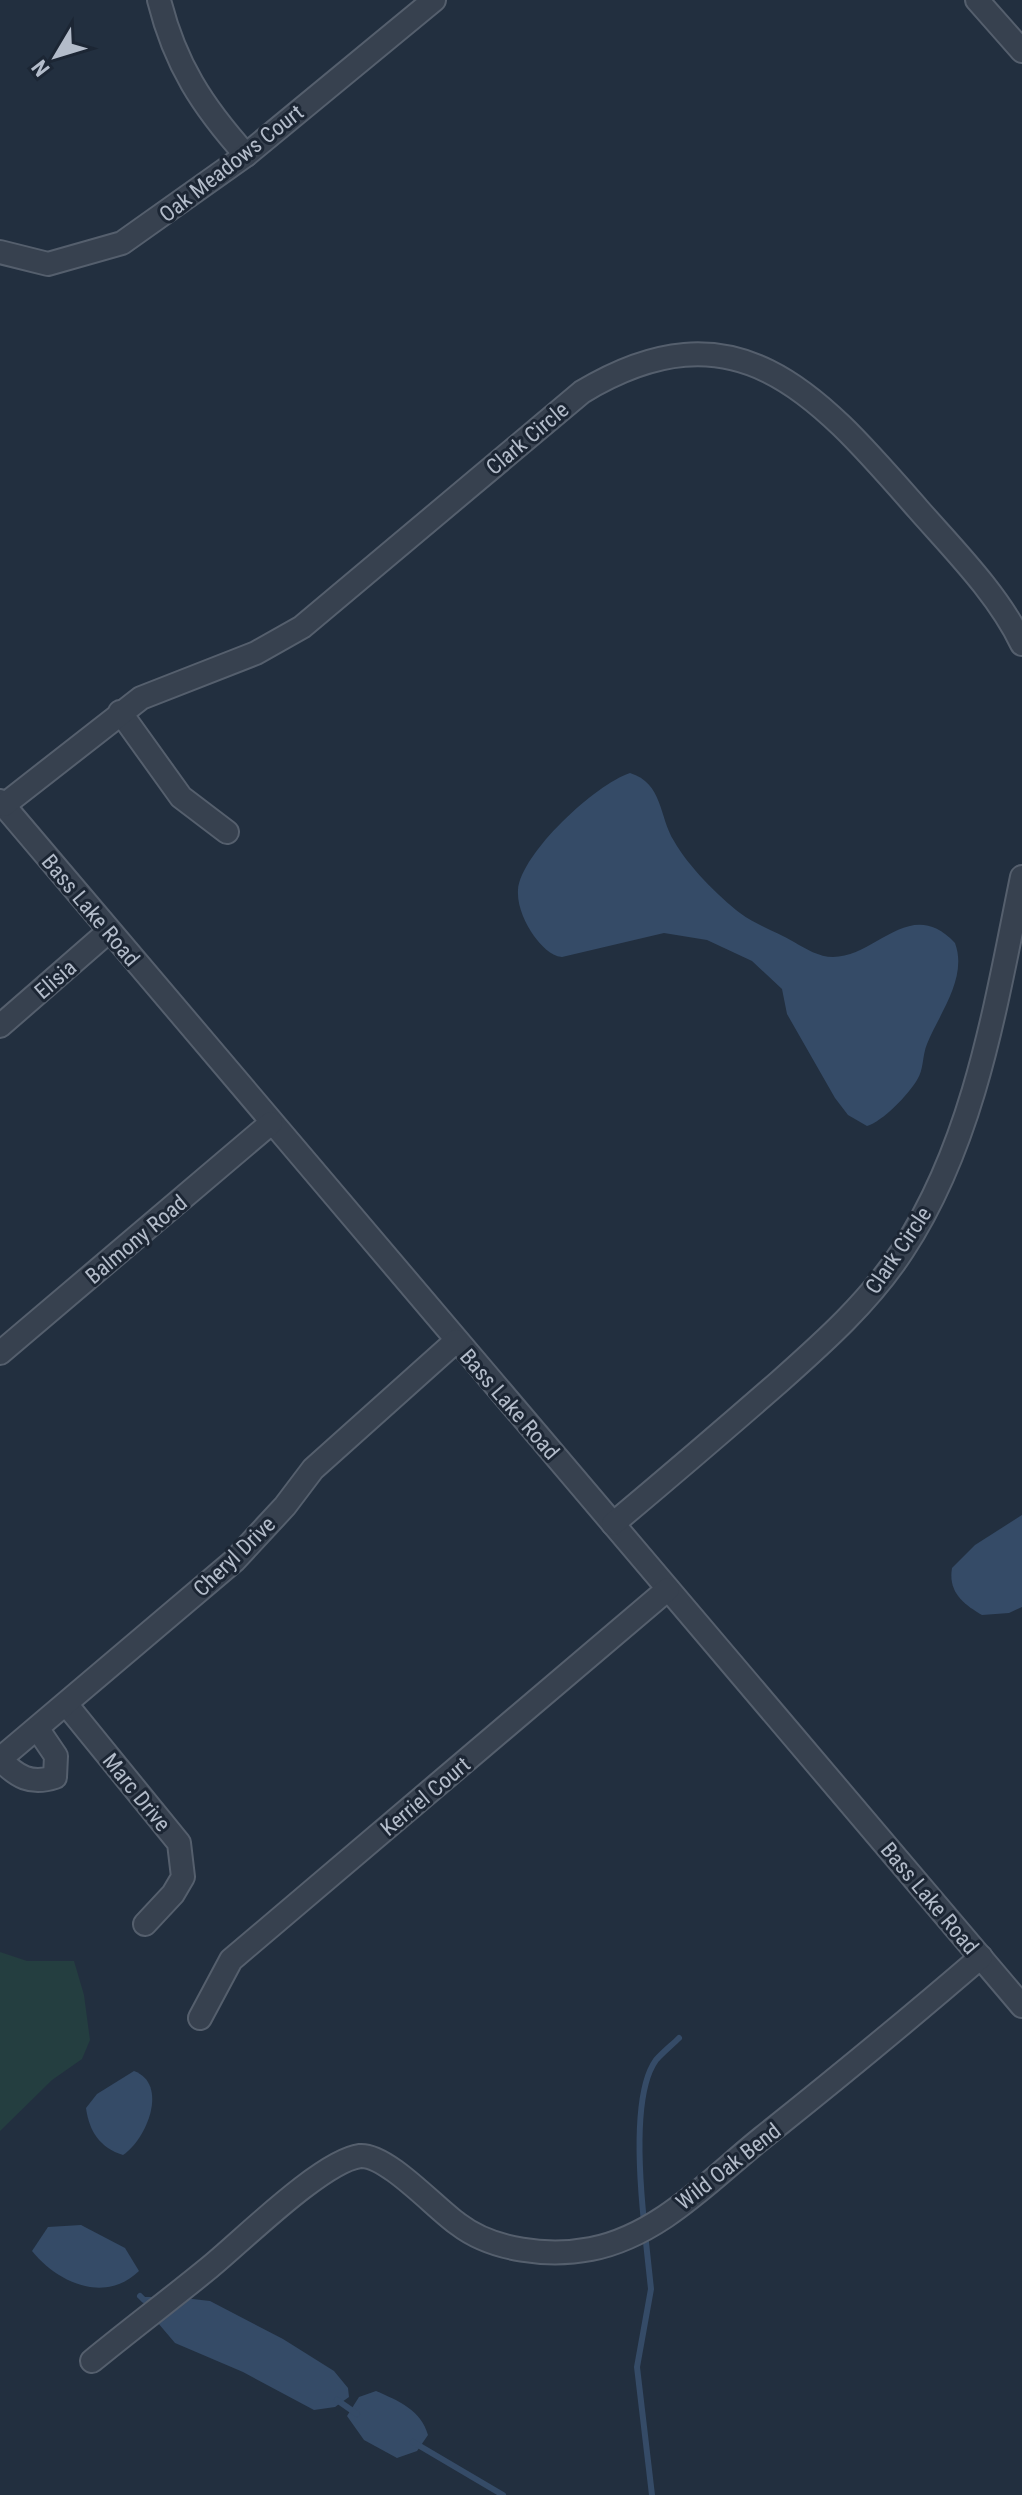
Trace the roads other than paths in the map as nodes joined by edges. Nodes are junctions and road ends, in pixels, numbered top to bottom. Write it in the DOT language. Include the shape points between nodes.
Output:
graph roads {
  1 [pos="159,0"];
  2 [pos="434,0"];
  3 [pos="977,0"];
  4 [pos="1022,51"];
  5 [pos="246,155"];
  6 [pos="0,252"];
  7 [pos="1022,644"];
  8 [pos="120,712"];
  9 [pos="2,803"];
  10 [pos="227,832"];
  11 [pos="1022,877"];
  12 [pos="109,931"];
  13 [pos="0,1026"];
  14 [pos="271,1123"];
  15 [pos="456,1341"];
  16 [pos="0,1353"];
  17 [pos="613,1524"];
  18 [pos="668,1589"];
  19 [pos="66,1704"];
  20 [pos="37,1728"];
  21 [pos="0,1759"];
  22 [pos="145,1924"];
  23 [pos="981,1957"];
  24 [pos="1022,2006"];
  25 [pos="200,2018"];
  26 [pos="92,2361"];
  1 -- 5 [label="street" via="188,81"];
  2 -- 5 [label="street, Oak Meadows Court"];
  3 -- 4 [label="street"];
  5 -- 6 [label="street, Oak Meadows Court" via="122,243 48,264"];
  7 -- 8 [label="street, Clark Circle" via="970,569 811,396 773,373 723,355 666,355 621,369 582,392 302,627 256,653 141,698"];
  8 -- 9 [label="street, Clark Circle"];
  8 -- 10 [label="street" via="181,797"];
  9 -- 12 [label="street, Bass Lake Road"];
  11 -- 17 [label="street, Clark Circle" via="960,1132 903,1251 868,1297 822,1343"];
  12 -- 13 [label="street, Elisia"];
  12 -- 14 [label="street, Bass Lake Road"];
  14 -- 15 [label="street, Bass Lake Road"];
  14 -- 16 [label="street, Balmony Road"];
  15 -- 17 [label="street, Bass Lake Road"];
  15 -- 19 [label="street, Cheryl Drive" via="313,1469 235,1560"];
  17 -- 18 [label="street, Bass Lake Road"];
  18 -- 23 [label="street, Bass Lake Road"];
  18 -- 25 [label="street, Kerriel Court" via="231,1960"];
  19 -- 20 [label="street, Cheryl Drive"];
  19 -- 22 [label="street, Marc Drive" via="179,1843 183,1877"];
  20 -- 21 [label="street, Cheryl Drive"];
  20 -- 21 [label="street" via="56,1756 55,1777 38,1783 14,1774"];
  23 -- 24 [label="street, Bass Lake Road"];
  23 -- 26 [label="street, Wild Oak Bend" via="694,2197 637,2231 592,2249 535,2252 506,2246 459,2225 383,2163 362,2156 301,2190"];
}
